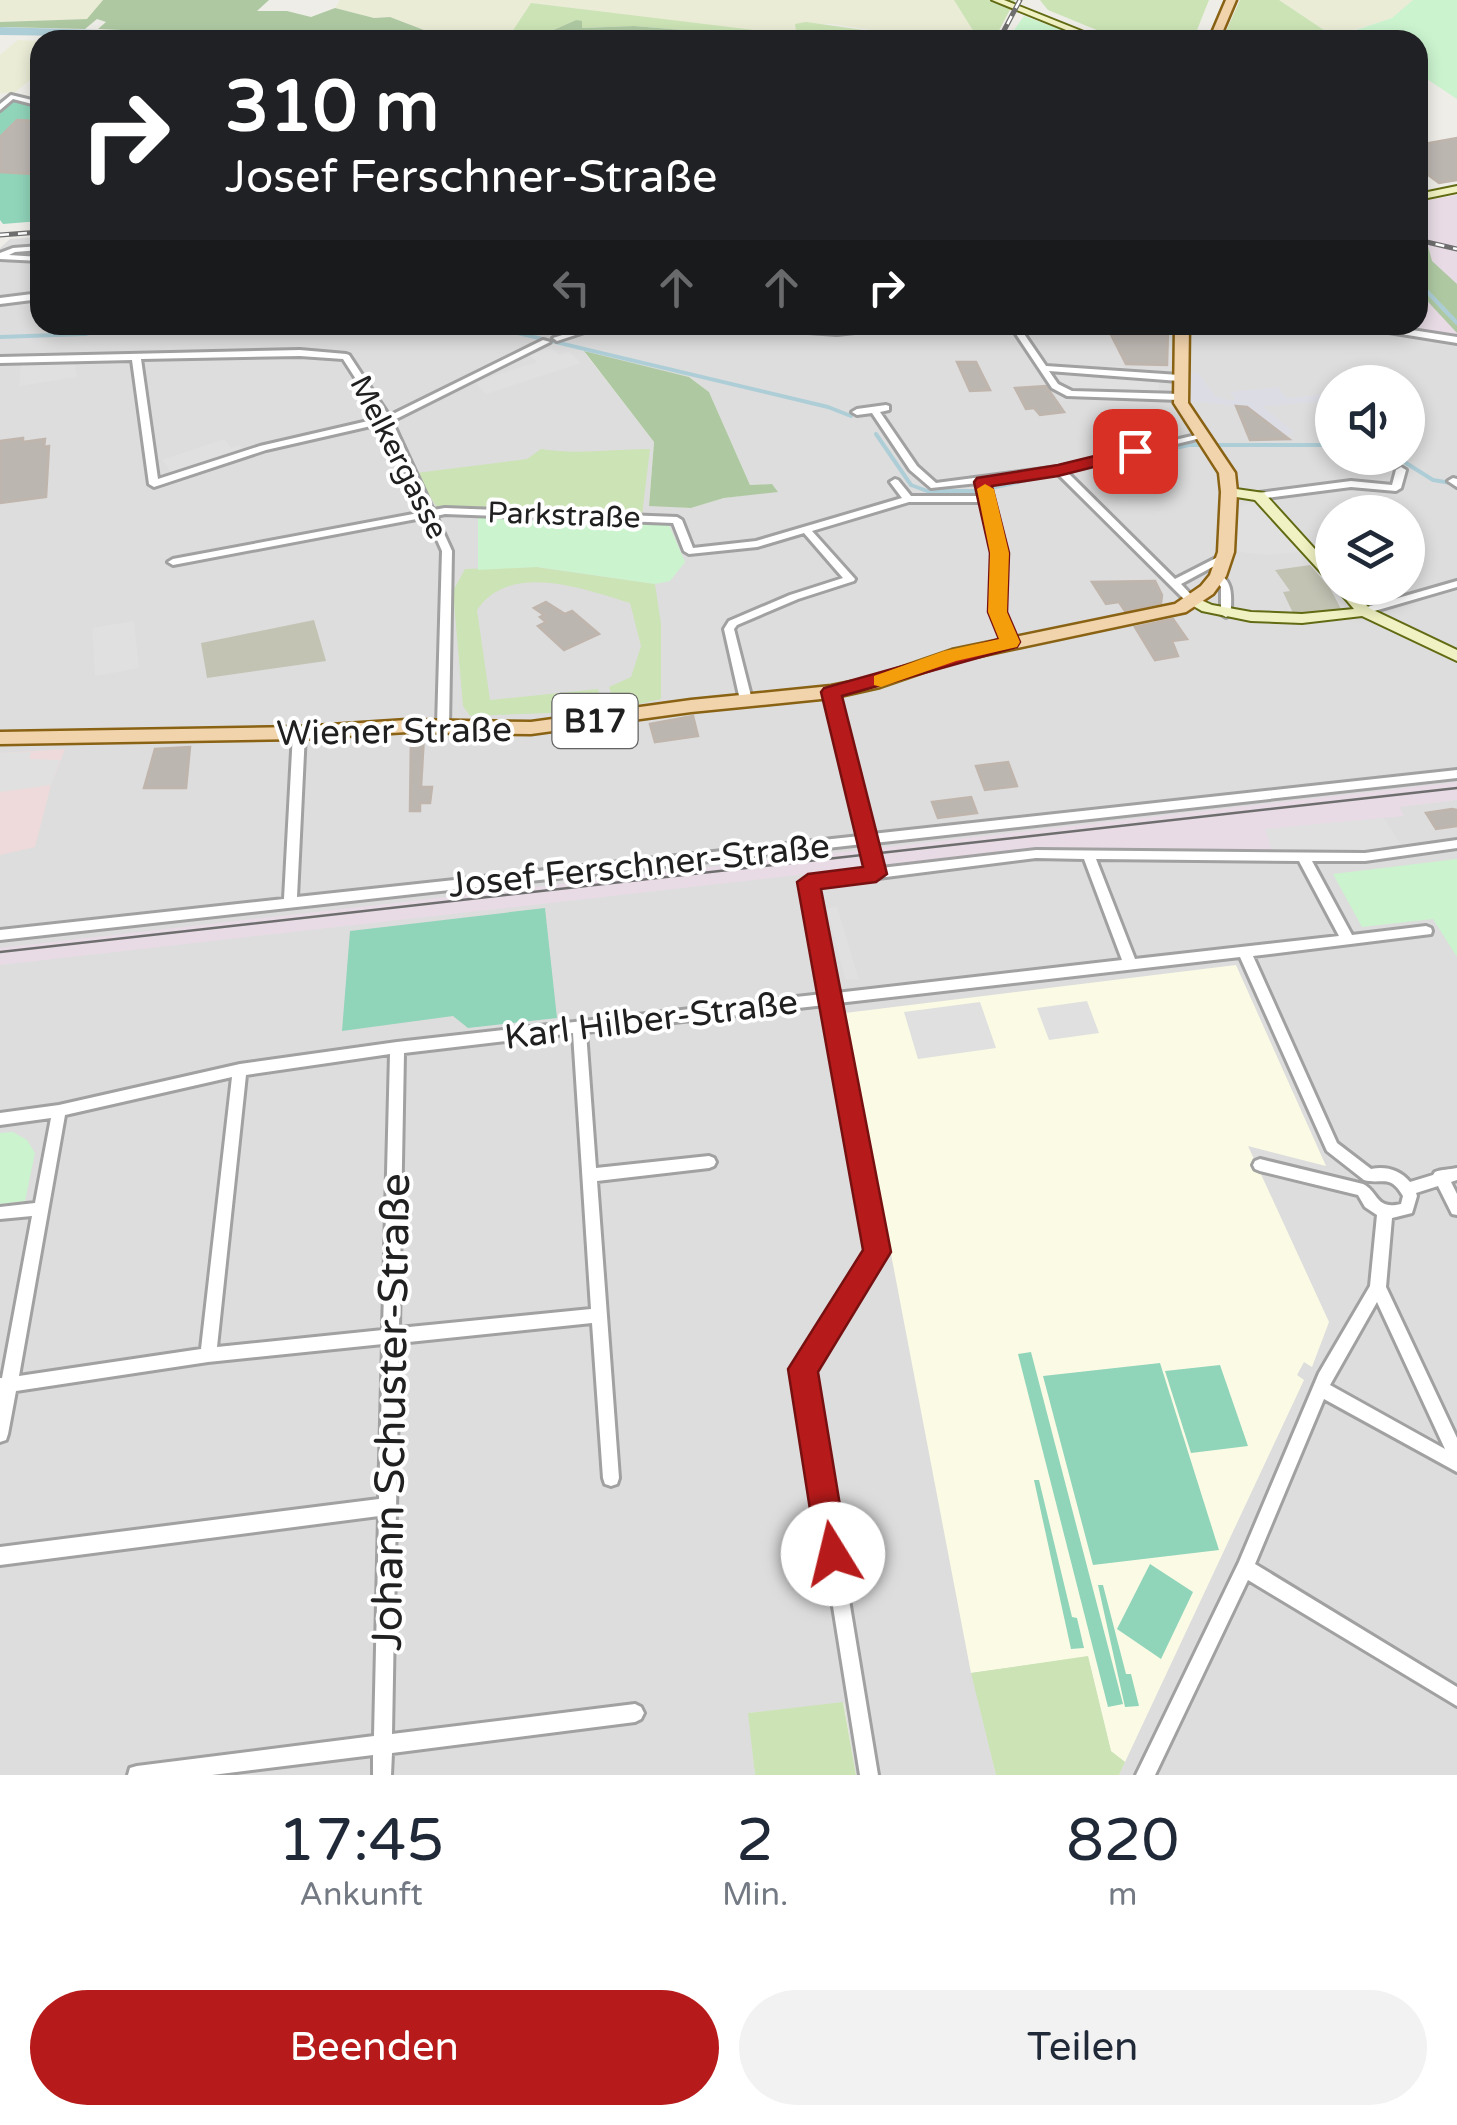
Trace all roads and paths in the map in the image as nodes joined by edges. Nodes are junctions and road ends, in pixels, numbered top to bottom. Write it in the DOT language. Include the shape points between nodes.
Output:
graph roads {
  1 [pos="996,0"];
  2 [pos="1230,0"];
  3 [pos="1073,30"];
  4 [pos="1218,30"];
  5 [pos="30,102"];
  6 [pos="0,108"];
  7 [pos="1457,189"];
  8 [pos="1428,195"];
  9 [pos="30,249"];
  10 [pos="0,256"];
  11 [pos="30,258"];
  12 [pos="30,297"];
  13 [pos="0,301"];
  14 [pos="568,335"];
  15 [pos="1021,335"];
  16 [pos="1181,335"];
  17 [pos="1426,335"];
  18 [pos="558,338"];
  19 [pos="1457,340"];
  20 [pos="546,342"];
  21 [pos="136,358"];
  22 [pos="0,360"];
  23 [pos="1043,368"];
  24 [pos="1179,378"];
  25 [pos="1172,396"];
  26 [pos="856,412"];
  27 [pos="387,420"];
  28 [pos="1206,441"];
  29 [pos="1061,473"];
  30 [pos="1400,475"];
  31 [pos="895,482"];
  32 [pos="985,490"];
  33 [pos="1230,492"];
  34 [pos="1259,496"];
  35 [pos="908,499"];
  36 [pos="433,514"];
  37 [pos="806,530"];
  38 [pos="1315,557"];
  39 [pos="1224,558"];
  40 [pos="173,562"];
  41 [pos="1218,576"];
  42 [pos="1175,583"];
  43 [pos="1457,584"];
  44 [pos="1192,601"];
  45 [pos="1359,605"];
  46 [pos="1364,611"];
  47 [pos="1226,614"];
  48 [pos="1010,642"];
  49 [pos="1457,656"];
  50 [pos="831,692"];
  51 [pos="746,700"];
  52 [pos="444,726"];
  53 [pos="299,732"];
  54 [pos="0,738"];
  55 [pos="1457,774"];
  56 [pos="865,840"];
  57 [pos="1457,844"];
  58 [pos="1088,854"];
  59 [pos="1304,858"];
  60 [pos="876,874"];
  61 [pos="290,904"];
  62 [pos="1426,931"];
  63 [pos="0,935"];
  64 [pos="1347,938"];
  65 [pos="1244,951"];
  66 [pos="1130,964"];
  67 [pos="832,998"];
  68 [pos="579,1027"];
  69 [pos="398,1048"];
  70 [pos="240,1070"];
  71 [pos="59,1112"];
  72 [pos="0,1118"];
  73 [pos="709,1162"];
  74 [pos="1260,1165"];
  75 [pos="591,1175"];
  76 [pos="1449,1175"];
  77 [pos="1366,1183"];
  78 [pos="1408,1189"];
  79 [pos="42,1209"];
  80 [pos="1457,1210"];
  81 [pos="0,1212"];
  82 [pos="1385,1212"];
  83 [pos="1378,1287"];
  84 [pos="598,1316"];
  85 [pos="392,1334"];
  86 [pos="208,1355"];
  87 [pos="4,1385"];
  88 [pos="1321,1389"];
  89 [pos="0,1434"];
  90 [pos="1457,1460"];
  91 [pos="611,1478"];
  92 [pos="388,1506"];
  93 [pos="0,1556"];
  94 [pos="1245,1568"];
  95 [pos="1457,1697"];
  96 [pos="636,1713"];
  97 [pos="382,1745"];
  98 [pos="1147,1774"];
  99 [pos="137,1775"];
  100 [pos="382,1775"];
  101 [pos="869,1775"];
  1 -- 3 [label="main road"];
  2 -- 4 [label="main road"];
  5 -- 6 [label="street" via="12,97"];
  7 -- 8 [label="main road"];
  9 -- 10 [label="street"];
  10 -- 11 [label="street"];
  12 -- 13 [label="street"];
  14 -- 18 [label="street"];
  15 -- 23 [label="street"];
  16 -- 24 [label="main road, B17"];
  17 -- 19 [label="street"];
  20 -- 27 [label="street"];
  21 -- 22 [label="street, Melkergasse"];
  21 -- 27 [label="street, Melkergasse" via="340,355 350,360"];
  21 -- 27 [label="street" via="154,484 263,448"];
  23 -- 24 [label="street"];
  23 -- 25 [label="street" via="1054,386 1070,394"];
  24 -- 25 [label="main road, B17"];
  25 -- 28 [label="main road, B17"];
  26 -- 32 [label="street" via="880,408 913,468 934,486"];
  27 -- 36 [label="street, Melkergasse"];
  28 -- 29 [label="street"];
  28 -- 33 [label="main road, B17" via="1227,473"];
  29 -- 32 [label="street"];
  29 -- 42 [label="street"];
  30 -- 34 [label="street" via="1396,488 1351,484"];
  31 -- 35 [label="street"];
  32 -- 35 [label="street, Parkstraße"];
  32 -- 48 [label="street" via="999,553 998,612"];
  33 -- 34 [label="main road"];
  33 -- 39 [label="main road, B17"];
  34 -- 38 [label="main road"];
  35 -- 37 [label="street, Parkstraße"];
  36 -- 37 [label="street, Parkstraße" via="678,520 690,551 758,544"];
  36 -- 40 [label="street"];
  36 -- 52 [label="street, Melkergasse" via="446,552"];
  37 -- 51 [label="street" via="850,579 732,623"];
  39 -- 41 [label="main road, B17"];
  39 -- 42 [label="street"];
  41 -- 44 [label="main road, B17"];
  41 -- 47 [label="street" via="1226,587"];
  42 -- 44 [label="street"];
  43 -- 46 [label="street"];
  44 -- 47 [label="main road"];
  44 -- 48 [label="main road, Wiener Straße / B17" via="1166,612"];
  45 -- 46 [label="main road"];
  46 -- 47 [label="main road"];
  46 -- 49 [label="main road"];
  48 -- 50 [label="main road, Wiener Straße / B17"];
  50 -- 51 [label="main road, Wiener Straße / B17"];
  50 -- 56 [label="street"];
  51 -- 52 [label="main road, Wiener Straße / B17" via="531,728"];
  52 -- 53 [label="main road, Wiener Straße / B17"];
  53 -- 54 [label="main road, Wiener Straße / B17"];
  53 -- 61 [label="street"];
  55 -- 56 [label="street, Josef Ferschner-Straße"];
  56 -- 60 [label="street"];
  56 -- 61 [label="street, Josef Ferschner-Straße"];
  57 -- 59 [label="street, Josef Ferschner-Straße"];
  58 -- 59 [label="street, Josef Ferschner-Straße"];
  58 -- 60 [label="street, Josef Ferschner-Straße"];
  58 -- 66 [label="street"];
  59 -- 64 [label="street"];
  60 -- 67 [label="street, Josef Ferschner-Straße" via="808,882"];
  61 -- 63 [label="street, Josef Ferschner-Straße"];
  62 -- 64 [label="street, Karl Hilber-Straße"];
  64 -- 65 [label="street, Karl Hilber-Straße"];
  65 -- 66 [label="street, Karl Hilber-Straße"];
  65 -- 77 [label="street" via="1332,1147"];
  66 -- 67 [label="street, Karl Hilber-Straße"];
  67 -- 68 [label="street, Karl Hilber-Straße"];
  67 -- 101 [label="street" via="878,1252 803,1369"];
  68 -- 69 [label="street, Karl Hilber-Straße"];
  68 -- 75 [label="street"];
  69 -- 70 [label="street, Karl Hilber-Straße"];
  69 -- 85 [label="street, Johann Schuster-Straße"];
  70 -- 71 [label="street, Karl Hilber-Straße"];
  70 -- 86 [label="street"];
  71 -- 72 [label="street, Karl Hilber-Straße"];
  71 -- 79 [label="street"];
  73 -- 75 [label="street"];
  74 -- 77 [label="street"];
  75 -- 84 [label="street"];
  76 -- 78 [label="street"];
  76 -- 80 [label="street"];
  77 -- 78 [label="street" via="1390,1174"];
  77 -- 82 [label="street" via="1368,1200"];
  78 -- 82 [label="street" via="1407,1208"];
  79 -- 81 [label="street"];
  79 -- 87 [label="street"];
  82 -- 83 [label="street"];
  83 -- 88 [label="street"];
  83 -- 90 [label="street"];
  84 -- 85 [label="street"];
  84 -- 91 [label="street"];
  85 -- 86 [label="street"];
  85 -- 92 [label="street, Johann Schuster-Straße"];
  86 -- 87 [label="street"];
  87 -- 89 [label="street"];
  88 -- 90 [label="street"];
  88 -- 94 [label="street"];
  92 -- 93 [label="street"];
  92 -- 97 [label="street, Johann Schuster-Straße"];
  94 -- 95 [label="street"];
  94 -- 98 [label="street"];
  96 -- 97 [label="street"];
  97 -- 99 [label="street"];
  97 -- 100 [label="street, Johann Schuster-Straße"];
}
